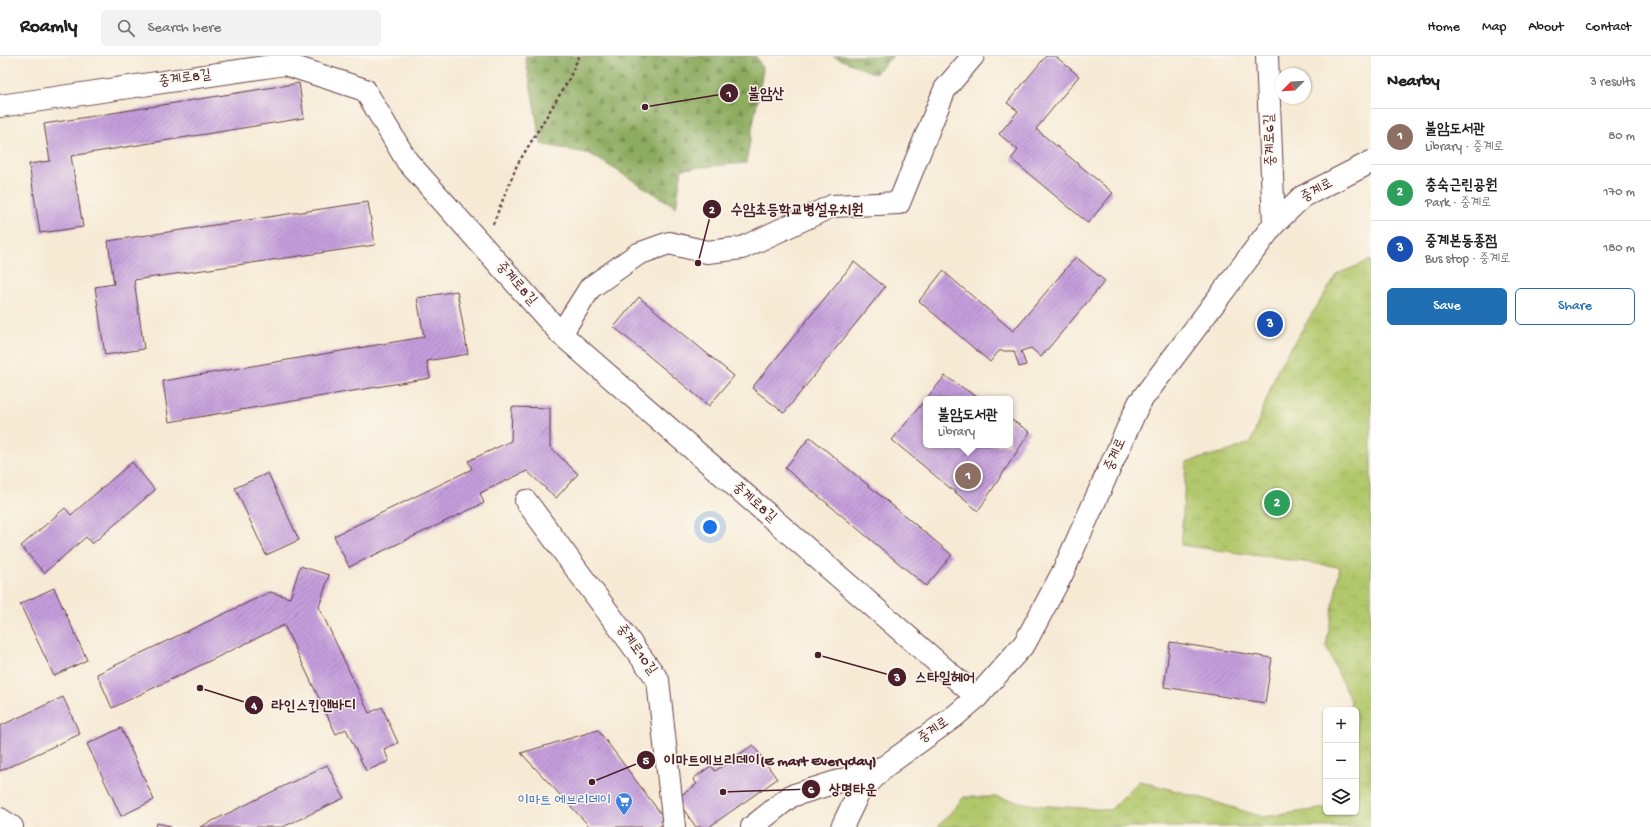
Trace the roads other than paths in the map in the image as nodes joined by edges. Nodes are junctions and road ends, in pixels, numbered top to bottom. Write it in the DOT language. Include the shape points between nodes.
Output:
graph roads {
  1 [pos="973,56"];
  2 [pos="1267,56"];
  3 [pos="0,106"];
  4 [pos="1371,162"];
  5 [pos="1274,224"];
  6 [pos="561,334"];
  7 [pos="526,501"];
  8 [pos="977,696"];
  9 [pos="884,767"];
  10 [pos="0,819"];
  11 [pos="12,827"];
  12 [pos="674,827"];
  13 [pos="752,827"];
  14 [pos="842,827"];
  1 -- 6 [label="street" via="945,89 898,202 832,206 742,248 707,252 669,243 638,254 590,288"];
  2 -- 5 [label="street, 중계로6길"];
  3 -- 6 [label="street, 중계로8길" via="285,64 365,90 407,161"];
  4 -- 5 [label="street, 중계로" via="1302,197"];
  5 -- 8 [label="street, 중계로" via="1139,403 1062,574 1025,643"];
  6 -- 8 [label="street, 중계로8길"];
  7 -- 12 [label="street, 중계로10길" via="658,680"];
  8 -- 9 [label="street, 중계로" via="955,716"];
  9 -- 13 [label="street, 중계로" via="791,796"];
  9 -- 14 [label="street, 중계로" via="858,794"];
  10 -- 11 [label="street"];
}
